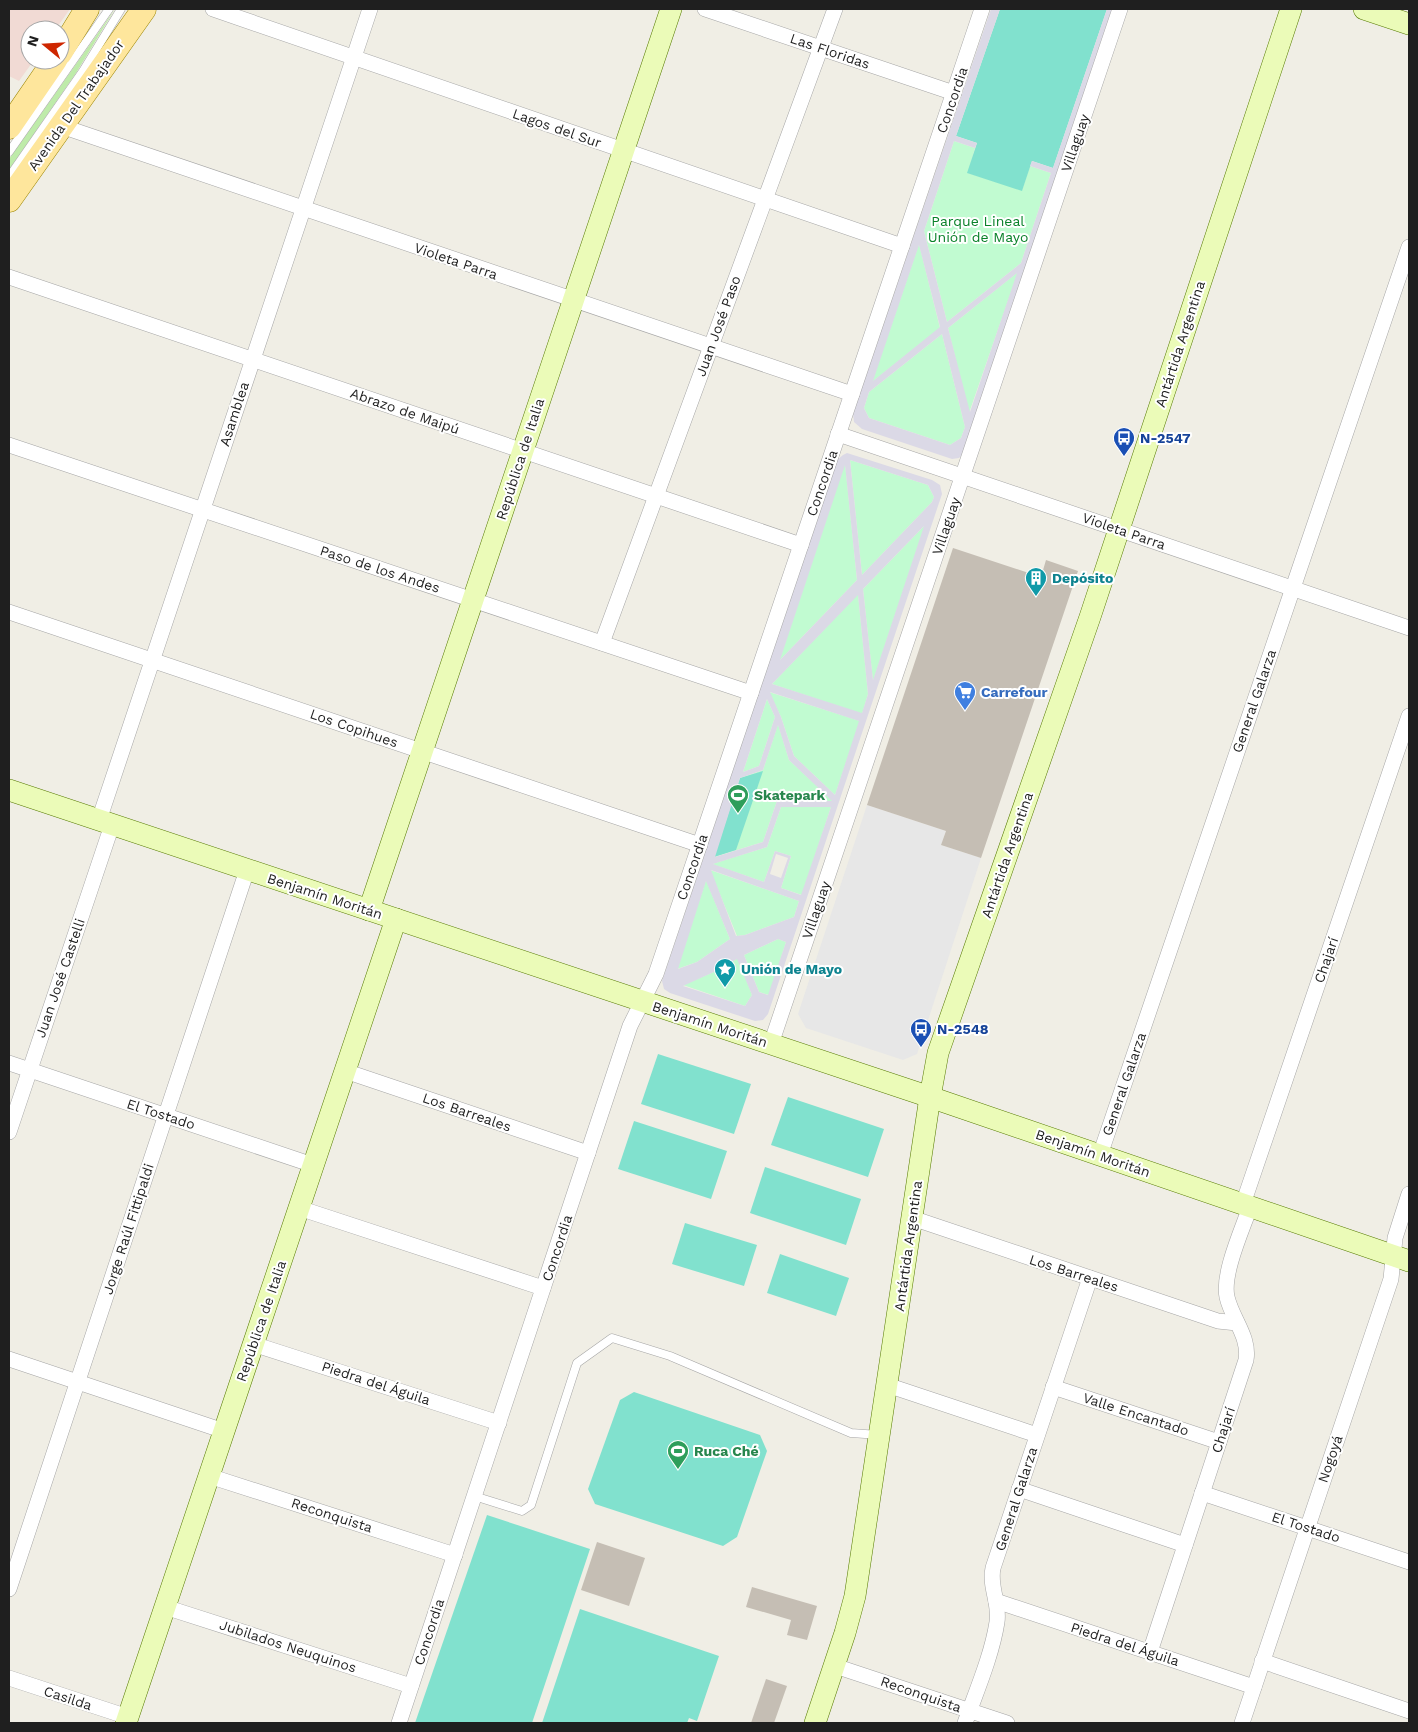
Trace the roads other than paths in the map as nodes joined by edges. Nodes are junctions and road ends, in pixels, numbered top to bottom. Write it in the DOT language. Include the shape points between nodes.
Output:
graph roads {
  1 [pos="87,9"];
  2 [pos="109,9"];
  3 [pos="121,9"];
  4 [pos="128,9"];
  5 [pos="136,9"];
  6 [pos="144,9"];
  7 [pos="213,9"];
  8 [pos="370,9"];
  9 [pos="670,9"];
  10 [pos="705,9"];
  11 [pos="835,9"];
  12 [pos="982,9"];
  13 [pos="1120,9"];
  14 [pos="1291,9"];
  15 [pos="1364,9"];
  16 [pos="1409,24"];
  17 [pos="70,37"];
  18 [pos="820,48"];
  19 [pos="354,58"];
  20 [pos="48,70"];
  21 [pos="954,93"];
  22 [pos="61,126"];
  23 [pos="9,127"];
  24 [pos="623,150"];
  25 [pos="9,152"];
  26 [pos="9,177"];
  27 [pos="765,198"];
  28 [pos="9,200"];
  29 [pos="303,209"];
  30 [pos="902,246"];
  31 [pos="1409,247"];
  32 [pos="9,276"];
  33 [pos="573,300"];
  34 [pos="710,347"];
  35 [pos="252,360"];
  36 [pos="852,394"];
  37 [pos="838,434"];
  38 [pos="9,445"];
  39 [pos="522,451"];
  40 [pos="963,477"];
  41 [pos="655,496"];
  42 [pos="202,510"];
  43 [pos="1119,530"];
  44 [pos="801,545"];
  45 [pos="1293,589"];
  46 [pos="472,600"];
  47 [pos="9,612"];
  48 [pos="1409,628"];
  49 [pos="602,644"];
  50 [pos="152,660"];
  51 [pos="751,693"];
  52 [pos="1409,716"];
  53 [pos="422,751"];
  54 [pos="9,790"];
  55 [pos="105,822"];
  56 [pos="700,845"];
  57 [pos="247,870"];
  58 [pos="369,910"];
  59 [pos="396,919"];
  60 [pos="642,1001"];
  61 [pos="771,1044"];
  62 [pos="9,1063"];
  63 [pos="30,1070"];
  64 [pos="345,1071"];
  65 [pos="930,1097"];
  66 [pos="166,1116"];
  67 [pos="9,1132"];
  68 [pos="588,1153"];
  69 [pos="1100,1155"];
  70 [pos="313,1165"];
  71 [pos="1409,1194"];
  72 [pos="1247,1206"];
  73 [pos="299,1208"];
  74 [pos="912,1218"];
  75 [pos="1401,1258"];
  76 [pos="1090,1278"];
  77 [pos="543,1288"];
  78 [pos="1237,1323"];
  79 [pos="253,1344"];
  80 [pos="9,1359"];
  81 [pos="77,1382"];
  82 [pos="887,1385"];
  83 [pos="1053,1387"];
  84 [pos="498,1423"];
  85 [pos="224,1431"];
  86 [pos="879,1435"];
  87 [pos="1037,1435"];
  88 [pos="1219,1442"];
  89 [pos="209,1476"];
  90 [pos="1019,1489"];
  91 [pos="1202,1493"];
  92 [pos="474,1496"];
  93 [pos="1307,1528"];
  94 [pos="1185,1545"];
  95 [pos="455,1555"];
  96 [pos="1409,1562"];
  97 [pos="9,1588"];
  98 [pos="996,1601"];
  99 [pos="165,1607"];
  100 [pos="1150,1652"];
  101 [pos="1262,1661"];
  102 [pos="835,1666"];
  103 [pos="9,1678"];
  104 [pos="411,1686"];
  105 [pos="1254,1687"];
  106 [pos="1409,1711"];
  107 [pos="967,1717"];
  108 [pos="127,1720"];
  109 [pos="399,1723"];
  110 [pos="816,1723"];
  111 [pos="1007,1723"];
  112 [pos="1242,1723"];
  1 -- 17 [label="main road"];
  2 -- 25 [label="lane"];
  3 -- 26 [label="lane" via="83,71"];
  4 -- 5 [label="street" via="133,12"];
  6 -- 22 [label="main road, Avenida Del Trabajador"];
  7 -- 19 [label="street, Lagos del Sur"];
  8 -- 19 [label="street, Asamblea"];
  9 -- 24 [label="street, República de Italia"];
  10 -- 18 [label="street, Las Floridas"];
  11 -- 18 [label="street, Juan José Paso"];
  12 -- 21 [label="street, Concordia"];
  13 -- 40 [label="street, Villaguay"];
  14 -- 43 [label="street, Antártida Argentina"];
  15 -- 16 [label="street"];
  18 -- 21 [label="street, Las Floridas"];
  18 -- 27 [label="street, Juan José Paso"];
  19 -- 24 [label="street, Lagos del Sur"];
  19 -- 29 [label="street, Asamblea"];
  20 -- 23 [label="main road"];
  21 -- 30 [label="street, Concordia"];
  22 -- 28 [label="main road, Avenida Del Trabajador"];
  22 -- 29 [label="street, Violeta Parra"];
  24 -- 27 [label="street, Lagos del Sur"];
  24 -- 33 [label="street, República de Italia"];
  27 -- 30 [label="street, Lagos del Sur"];
  27 -- 34 [label="street, Juan José Paso"];
  29 -- 33 [label="street, Violeta Parra"];
  29 -- 35 [label="street, Asamblea"];
  30 -- 36 [label="street, Concordia"];
  31 -- 45 [label="street, General Galarza"];
  32 -- 35 [label="street, Abrazo de Maipú"];
  33 -- 34 [label="street, Violeta Parra"];
  33 -- 39 [label="street, República de Italia"];
  34 -- 36 [label="street, Violeta Parra"];
  34 -- 41 [label="street, Juan José Paso"];
  35 -- 39 [label="street, Abrazo de Maipú"];
  35 -- 42 [label="street, Asamblea"];
  36 -- 37 [label="street, Concordia"];
  37 -- 40 [label="street, Violeta Parra"];
  37 -- 44 [label="street, Concordia"];
  38 -- 42 [label="street, Paso de los Andes"];
  39 -- 41 [label="street, Abrazo de Maipú"];
  39 -- 46 [label="street, República de Italia"];
  40 -- 43 [label="street, Violeta Parra"];
  40 -- 61 [label="street, Villaguay"];
  41 -- 44 [label="street, Abrazo de Maipú"];
  41 -- 49 [label="street, Juan José Paso"];
  42 -- 46 [label="street, Paso de los Andes"];
  42 -- 50 [label="street, Asamblea"];
  43 -- 45 [label="street, Violeta Parra"];
  43 -- 65 [label="street, Antártida Argentina" via="943,1037"];
  44 -- 51 [label="street, Concordia"];
  45 -- 48 [label="street, Violeta Parra"];
  45 -- 69 [label="street, General Galarza"];
  46 -- 49 [label="street, Paso de los Andes"];
  46 -- 53 [label="street, República de Italia"];
  47 -- 50 [label="street, Los Copihues"];
  49 -- 51 [label="street, Paso de los Andes"];
  50 -- 53 [label="street, Los Copihues"];
  50 -- 55 [label="street, Asamblea"];
  51 -- 56 [label="street, Concordia"];
  52 -- 72 [label="street, Chajarí"];
  53 -- 56 [label="street, Los Copihues"];
  53 -- 58 [label="street, República de Italia"];
  54 -- 55 [label="street, Benjamín Moritán"];
  55 -- 57 [label="street, Benjamín Moritán"];
  55 -- 63 [label="street, Juan José Castelli"];
  56 -- 60 [label="street, Concordia" via="653,982"];
  57 -- 58 [label="street, Benjamín Moritán"];
  57 -- 66 [label="street, Jorge Raúl Fittipaldi"];
  58 -- 59 [label="street, Benjamín Moritán"];
  59 -- 60 [label="street, Benjamín Moritán"];
  59 -- 64 [label="street, República de Italia"];
  60 -- 61 [label="street, Benjamín Moritán"];
  60 -- 68 [label="street, Concordia" via="630,1026"];
  61 -- 65 [label="street, Benjamín Moritán"];
  62 -- 63 [label="street, El Tostado"];
  63 -- 66 [label="street, El Tostado"];
  63 -- 67 [label="street, Juan José Castelli"];
  64 -- 68 [label="street, Los Barreales"];
  64 -- 70 [label="street, República de Italia"];
  65 -- 69 [label="street, Benjamín Moritán"];
  65 -- 74 [label="street, Antártida Argentina"];
  66 -- 70 [label="street, El Tostado"];
  66 -- 81 [label="street, Jorge Raúl Fittipaldi"];
  68 -- 77 [label="street, Concordia"];
  69 -- 72 [label="street, Benjamín Moritán"];
  70 -- 73 [label="street, República de Italia"];
  71 -- 75 [label="street, Nogoyá" via="1396,1231"];
  72 -- 75 [label="street, Benjamín Moritán"];
  72 -- 78 [label="street, Chajarí" via="1226,1283 1227,1299"];
  73 -- 77 [label="street"];
  73 -- 79 [label="street, República de Italia"];
  74 -- 76 [label="street, Los Barreales"];
  74 -- 82 [label="street, Antártida Argentina"];
  75 -- 93 [label="street, Nogoyá" via="1391,1278"];
  76 -- 78 [label="street, Los Barreales" via="1218,1321"];
  76 -- 83 [label="street, General Galarza"];
  77 -- 84 [label="street, Concordia"];
  78 -- 88 [label="street, Chajarí" via="1247,1353"];
  79 -- 84 [label="street, Piedra del Águila"];
  79 -- 85 [label="street, República de Italia"];
  80 -- 81 [label="street"];
  81 -- 85 [label="street"];
  81 -- 97 [label="street, Jorge Raúl Fittipaldi"];
  82 -- 86 [label="street, Antártida Argentina"];
  82 -- 87 [label="street"];
  83 -- 87 [label="street, General Galarza"];
  83 -- 88 [label="street, Valle Encantado"];
  84 -- 92 [label="street, Concordia"];
  85 -- 89 [label="street, República de Italia"];
  86 -- 92 [label="lane" via="852,1432 670,1356 612,1338 577,1363 530,1505 522,1511"];
  86 -- 102 [label="street, Antártida Argentina" via="855,1596"];
  87 -- 90 [label="street, General Galarza"];
  88 -- 91 [label="street, Chajarí"];
  89 -- 95 [label="street, Reconquista"];
  89 -- 99 [label="street, República de Italia"];
  90 -- 94 [label="street"];
  90 -- 98 [label="street, General Galarza" via="992,1575"];
  91 -- 93 [label="street, El Tostado"];
  91 -- 94 [label="street, Chajarí"];
  92 -- 95 [label="street, Concordia"];
  93 -- 96 [label="street, El Tostado"];
  93 -- 101 [label="street, Nogoyá"];
  94 -- 100 [label="street, Chajarí"];
  95 -- 104 [label="street, Concordia"];
  98 -- 100 [label="street, Piedra del Águila"];
  98 -- 107 [label="street, General Galarza" via="995,1632"];
  99 -- 104 [label="street, Jubilados Neuquinos"];
  99 -- 108 [label="street, República de Italia"];
  100 -- 105 [label="street, Piedra del Águila"];
  101 -- 105 [label="street, Nogoyá"];
  101 -- 106 [label="street"];
  102 -- 107 [label="street, Reconquista"];
  102 -- 110 [label="street, Antártida Argentina"];
  103 -- 108 [label="street, Casilda"];
  104 -- 109 [label="street, Concordia"];
  105 -- 112 [label="street, Nogoyá"];
  107 -- 111 [label="street, Reconquista"];
}
